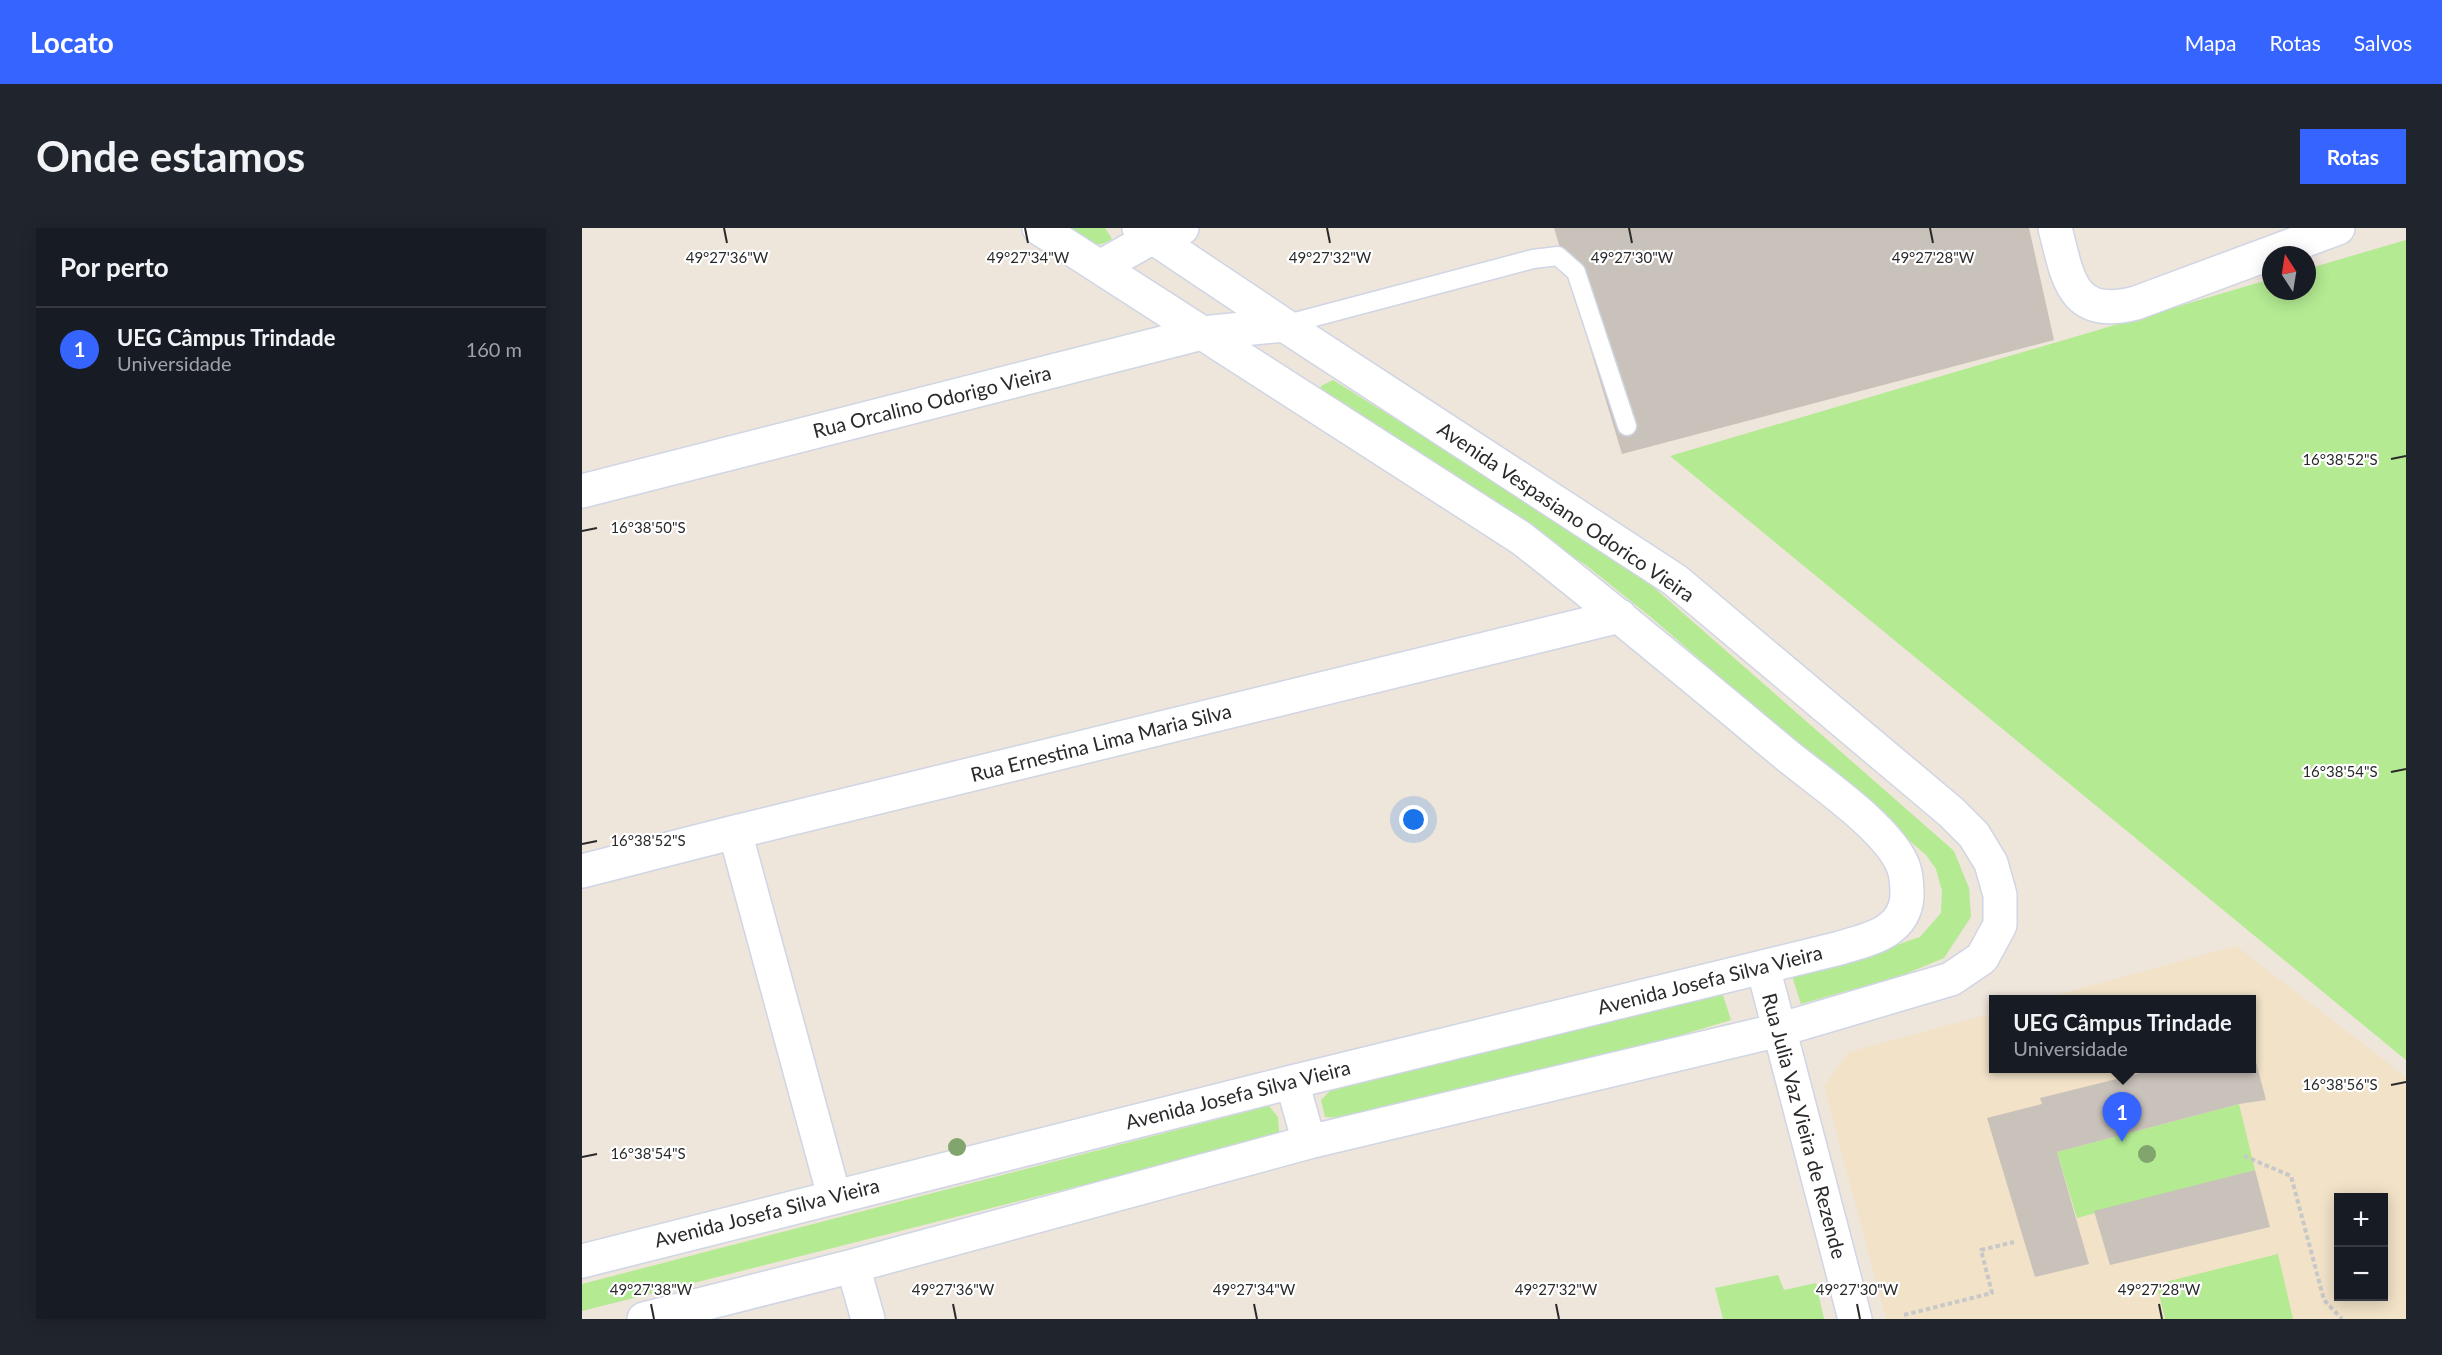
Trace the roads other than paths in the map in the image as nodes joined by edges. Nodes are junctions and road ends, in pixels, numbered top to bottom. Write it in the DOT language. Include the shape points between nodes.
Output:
graph roads {
  1 [pos="1039,228"];
  2 [pos="2055,228"];
  3 [pos="2338,228"];
  4 [pos="1158,231"];
  5 [pos="1100,267"];
  6 [pos="1284,326"];
  7 [pos="1202,333"];
  8 [pos="1627,426"];
  9 [pos="582,491"];
  10 [pos="1620,616"];
  11 [pos="735,832"];
  12 [pos="582,871"];
  13 [pos="1763,967"];
  14 [pos="1779,1030"];
  15 [pos="1292,1082"];
  16 [pos="1309,1142"];
  17 [pos="834,1196"];
  18 [pos="582,1261"];
  19 [pos="853,1266"];
  20 [pos="644,1319"];
  21 [pos="868,1319"];
  22 [pos="1855,1319"];
  1 -- 5 [label="street"];
  2 -- 3 [label="street" via="2076,293 2093,305 2114,309"];
  4 -- 5 [label="street"];
  4 -- 6 [label="street, Avenida Vespasiano Odorico Vieira"];
  5 -- 7 [label="street"];
  6 -- 7 [label="street, Rua Orcalino Odorigo Vieira"];
  6 -- 8 [label="lane" via="1533,259 1558,256 1576,272"];
  6 -- 14 [label="street, Avenida Vespasiano Odorico Vieira" via="1675,580 1974,835 1991,863 2000,895 2000,926 1982,958 1951,979"];
  7 -- 9 [label="street, Rua Orcalino Odorigo Vieira"];
  7 -- 10 [label="street" via="1521,538"];
  10 -- 11 [label="street, Rua Ernestina Lima Maria Silva"];
  10 -- 13 [label="street, Avenida Josefa Silva Vieira" via="1850,807 1894,848 1904,867 1906,911 1893,927 1872,939"];
  11 -- 12 [label="street, Rua Ernestina Lima Maria Silva"];
  11 -- 17 [label="street"];
  13 -- 14 [label="street, Rua Julia Vaz Vieira de Rezende"];
  13 -- 15 [label="street, Avenida Josefa Silva Vieira"];
  14 -- 16 [label="street"];
  14 -- 22 [label="street, Rua Julia Vaz Vieira de Rezende"];
  15 -- 16 [label="street"];
  15 -- 17 [label="street, Avenida Josefa Silva Vieira"];
  16 -- 19 [label="street"];
  17 -- 18 [label="street, Avenida Josefa Silva Vieira"];
  19 -- 20 [label="street"];
  19 -- 21 [label="street"];
}
